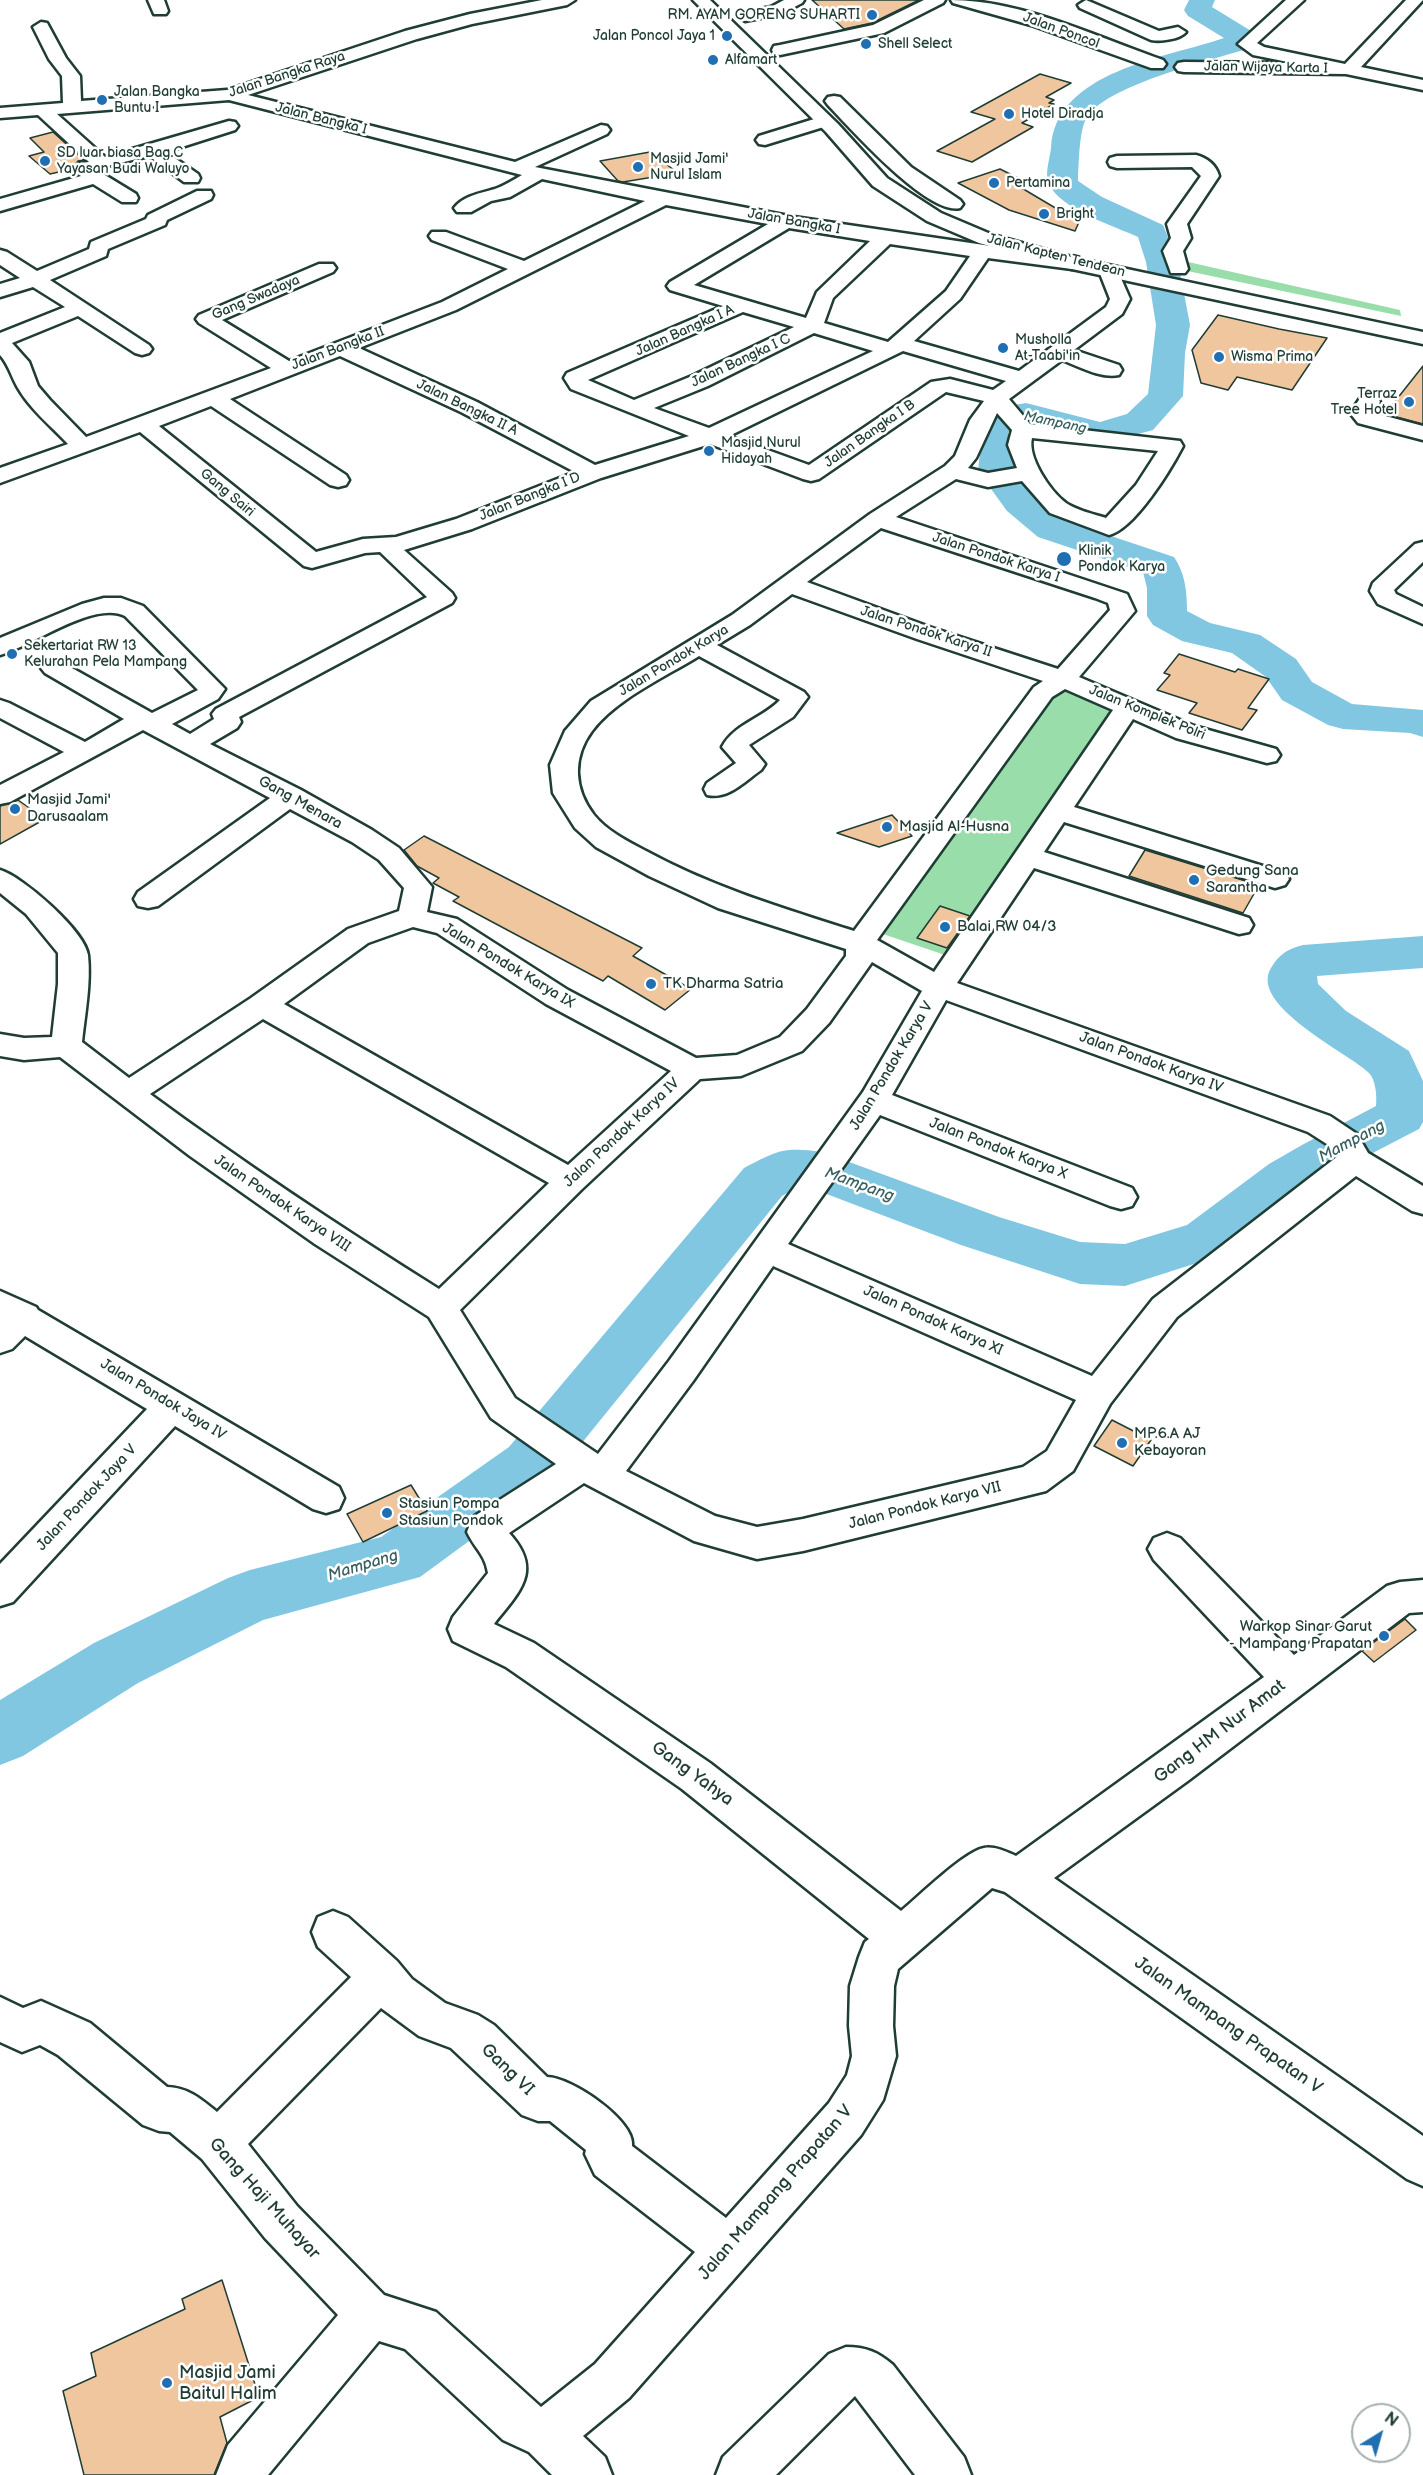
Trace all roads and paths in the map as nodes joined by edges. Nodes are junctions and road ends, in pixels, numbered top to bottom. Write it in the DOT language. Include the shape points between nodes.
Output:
graph roads {
  1 [pos="567,0"];
  2 [pos="701,0"];
  3 [pos="729,0"];
  4 [pos="796,0"];
  5 [pos="937,0"];
  6 [pos="959,0"];
  7 [pos="964,0"];
  8 [pos="1296,0"];
  9 [pos="1415,0"];
  10 [pos="1079,7"];
  11 [pos="746,16"];
  12 [pos="1042,23"];
  13 [pos="41,27"];
  14 [pos="1178,32"];
  15 [pos="780,50"];
  16 [pos="795,64"];
  17 [pos="1157,64"];
  18 [pos="1184,67"];
  19 [pos="1349,69"];
  20 [pos="1423,84"];
  21 [pos="821,89"];
  22 [pos="229,96"];
  23 [pos="72,106"];
  24 [pos="42,109"];
  25 [pos="0,113"];
  26 [pos="824,121"];
  27 [pos="229,126"];
  28 [pos="601,130"];
  29 [pos="765,140"];
  30 [pos="152,150"];
  31 [pos="1117,162"];
  32 [pos="518,168"];
  33 [pos="98,170"];
  34 [pos="540,173"];
  35 [pos="191,178"];
  36 [pos="204,195"];
  37 [pos="129,198"];
  38 [pos="665,198"];
  39 [pos="0,205"];
  40 [pos="464,208"];
  41 [pos="970,212"];
  42 [pos="787,221"];
  43 [pos="1009,227"];
  44 [pos="439,236"];
  45 [pos="885,238"];
  46 [pos="982,252"];
  47 [pos="0,256"];
  48 [pos="1072,262"];
  49 [pos="1119,267"];
  50 [pos="1172,267"];
  51 [pos="326,268"];
  52 [pos="527,269"];
  53 [pos="36,279"];
  54 [pos="0,291"];
  55 [pos="742,305"];
  56 [pos="80,309"];
  57 [pos="1423,321"];
  58 [pos="813,326"];
  59 [pos="1423,338"];
  60 [pos="0,341"];
  61 [pos="339,347"];
  62 [pos="895,347"];
  63 [pos="142,349"];
  64 [pos="1059,352"];
  65 [pos="286,368"];
  66 [pos="1111,370"];
  67 [pos="1022,379"];
  68 [pos="213,397"];
  69 [pos="1369,402"];
  70 [pos="634,408"];
  71 [pos="1010,414"];
  72 [pos="143,424"];
  73 [pos="1423,433"];
  74 [pos="709,437"];
  75 [pos="82,445"];
  76 [pos="953,471"];
  77 [pos="593,473"];
  78 [pos="0,476"];
  79 [pos="1021,476"];
  80 [pos="338,480"];
  81 [pos="878,519"];
  82 [pos="395,544"];
  83 [pos="1423,549"];
  84 [pos="312,561"];
  85 [pos="789,584"];
  86 [pos="1423,617"];
  87 [pos="699,646"];
  88 [pos="0,647"];
  89 [pos="54,668"];
  90 [pos="1063,679"];
  91 [pos="1129,706"];
  92 [pos="0,708"];
  93 [pos="147,721"];
  94 [pos="190,745"];
  95 [pos="84,752"];
  96 [pos="1267,756"];
  97 [pos="717,789"];
  98 [pos="4,790"];
  99 [pos="291,796"];
  100 [pos="1058,811"];
  101 [pos="1027,856"];
  102 [pos="0,879"];
  103 [pos="1275,879"];
  104 [pos="148,899"];
  105 [pos="412,917"];
  106 [pos="1239,925"];
  107 [pos="860,943"];
  108 [pos="939,987"];
  109 [pos="262,1005"];
  110 [pos="0,1045"];
  111 [pos="66,1046"];
  112 [pos="692,1069"];
  113 [pos="127,1094"];
  114 [pos="874,1101"];
  115 [pos="1349,1149"];
  116 [pos="570,1181"];
  117 [pos="1121,1197"];
  118 [pos="1423,1202"];
  119 [pos="767,1249"];
  120 [pos="441,1308"];
  121 [pos="8,1320"];
  122 [pos="1098,1394"];
  123 [pos="173,1405"];
  124 [pos="586,1467"];
  125 [pos="326,1498"];
  126 [pos="1167,1550"];
  127 [pos="0,1590"];
  128 [pos="1423,1596"];
  129 [pos="1290,1678"];
  130 [pos="1020,1878"];
  131 [pos="333,1932"];
  132 [pos="903,1939"];
  133 [pos="382,1976"];
  134 [pos="0,2019"];
  135 [pos="218,2144"];
  136 [pos="1423,2163"];
  137 [pos="729,2249"];
  138 [pos="370,2313"];
  139 [pos="546,2435"];
  140 [pos="240,2475"];
  141 [pos="587,2475"];
  142 [pos="741,2475"];
  143 [pos="946,2475"];
  1 -- 22 [label="street, Jalan Bangka Raya" via="411,35"];
  2 -- 26 [label="street, Jalan Kapten Tendean"];
  3 -- 11 [label="street"];
  4 -- 11 [label="street" via="775,10"];
  5 -- 15 [label="street" via="878,29"];
  6 -- 7 [label="street, Jalan Poncol"];
  7 -- 12 [label="street, Jalan Poncol"];
  8 -- 19 [label="street, Jalan Wijaya Karta I" via="1246,44 1259,51"];
  9 -- 19 [label="street"];
  10 -- 12 [label="street"];
  10 -- 14 [label="street" via="1157,36"];
  11 -- 15 [label="street"];
  12 -- 17 [label="street, Jalan Poncol"];
  13 -- 23 [label="street" via="71,76"];
  15 -- 16 [label="street"];
  18 -- 19 [label="street, Jalan Wijaya Karta I"];
  19 -- 20 [label="street, Jalan Wijaya Karta I"];
  21 -- 41 [label="street" via="933,194"];
  22 -- 23 [label="street, Jalan Bangka Raya"];
  22 -- 32 [label="street, Jalan Bangka I"];
  23 -- 24 [label="street, Jalan Bangka Raya"];
  24 -- 25 [label="street, Jalan Bangka Raya"];
  24 -- 33 [label="street"];
  26 -- 29 [label="street"];
  26 -- 48 [label="street, Jalan Kapten Tendean" via="880,182 916,207 978,236"];
  27 -- 30 [label="street"];
  28 -- 32 [label="street"];
  30 -- 33 [label="street"];
  30 -- 35 [label="street"];
  31 -- 50 [label="street" via="1196,161 1208,170 1210,176 1177,224 1181,238 1173,251"];
  32 -- 34 [label="street, Jalan Bangka I"];
  33 -- 37 [label="street"];
  33 -- 39 [label="street"];
  34 -- 38 [label="street, Jalan Bangka I"];
  34 -- 40 [label="street"];
  36 -- 53 [label="street" via="146,227 98,246 99,252"];
  38 -- 42 [label="street, Jalan Bangka I"];
  38 -- 52 [label="street, Jalan Bangka II"];
  42 -- 45 [label="street, Jalan Bangka I"];
  42 -- 55 [label="street, Jalan Bangka I A" via="677,286"];
  43 -- 49 [label="street, Jalan Kapten Tendean"];
  44 -- 52 [label="street"];
  45 -- 46 [label="street, Jalan Bangka I"];
  45 -- 58 [label="street" via="824,296"];
  46 -- 48 [label="street, Jalan Bangka I"];
  46 -- 62 [label="street, Jalan Bangka I D" via="953,295"];
  47 -- 53 [label="street"];
  48 -- 49 [label="street, Jalan Kapten Tendean"];
  49 -- 50 [label="street, Jalan Kapten Tendean"];
  49 -- 59 [label="street, Jalan Kapten Tendean"];
  49 -- 64 [label="street, Jalan Pondok Karya" via="1120,299 1115,310"];
  50 -- 57 [label="street, Jalan Kapten Tendean"];
  51 -- 65 [label="street, Gang Swadaya" via="206,319"];
  52 -- 61 [label="street, Jalan Bangka II" via="449,306"];
  53 -- 54 [label="street"];
  53 -- 56 [label="street"];
  55 -- 58 [label="street"];
  55 -- 70 [label="street, Jalan Bangka I A" via="576,378 579,384"];
  56 -- 60 [label="street"];
  56 -- 63 [label="street"];
  58 -- 62 [label="street"];
  58 -- 70 [label="street, Jalan Bangka I C"];
  60 -- 75 [label="street" via="18,362 28,387"];
  61 -- 65 [label="street, Jalan Bangka II"];
  61 -- 77 [label="street, Jalan Bangka II A" via="468,407"];
  62 -- 67 [label="street"];
  62 -- 74 [label="street, Jalan Bangka I D"];
  64 -- 66 [label="street"];
  64 -- 67 [label="street, Jalan Pondok Karya"];
  65 -- 68 [label="street, Jalan Bangka II"];
  67 -- 71 [label="street, Jalan Pondok Karya"];
  68 -- 72 [label="street, Jalan Bangka II"];
  68 -- 80 [label="street"];
  69 -- 73 [label="street" via="1361,413 1366,418"];
  70 -- 74 [label="street"];
  71 -- 74 [label="street, Jalan Bangka I B" via="950,385 939,387 811,474"];
  71 -- 76 [label="street, Jalan Pondok Karya" via="981,420 965,458"];
  71 -- 79 [label="street" via="1019,445"];
  71 -- 79 [label="street" via="1172,446 1160,470 1109,528 1058,508 1034,483"];
  72 -- 75 [label="street, Jalan Bangka II"];
  72 -- 84 [label="street, Gang Sairi"];
  74 -- 77 [label="street, Jalan Bangka I D"];
  75 -- 78 [label="street, Jalan Bangka II"];
  76 -- 79 [label="street" via="988,480"];
  76 -- 81 [label="street, Jalan Pondok Karya"];
  77 -- 82 [label="street, Jalan Bangka I D" via="464,524"];
  81 -- 85 [label="street, Jalan Pondok Karya"];
  81 -- 90 [label="street, Jalan Pondok Karya I" via="1118,599 1123,611"];
  82 -- 84 [label="street, Jalan Bangka I D" via="363,546"];
  82 -- 94 [label="street" via="389,548 443,598 241,704 225,714 228,722"];
  83 -- 86 [label="street" via="1382,591 1387,599"];
  85 -- 87 [label="street, Jalan Pondok Karya"];
  85 -- 90 [label="street, Jalan Pondok Karya II"];
  87 -- 97 [label="street" via="795,697 774,718 738,741 735,747 752,764"];
  87 -- 107 [label="street, Jalan Pondok Karya" via="600,706 578,731 563,765 566,794 585,822 606,841 659,870 728,901"];
  88 -- 93 [label="street" via="46,614 102,606 123,606 134,611 212,689 209,694"];
  89 -- 93 [label="street, Gang Menara"];
  90 -- 91 [label="street, Jalan Komplek Polri"];
  90 -- 107 [label="street, Jalan Pondok Karya IV" via="1043,692"];
  91 -- 96 [label="street, Jalan Komplek Polri" via="1185,732"];
  91 -- 100 [label="street, Jalan Pondok Karya V"];
  92 -- 95 [label="street"];
  93 -- 94 [label="street, Gang Menara"];
  93 -- 95 [label="street"];
  94 -- 99 [label="street, Gang Menara"];
  95 -- 98 [label="street"];
  99 -- 104 [label="street"];
  99 -- 105 [label="street, Gang Menara" via="396,860 418,887"];
  100 -- 101 [label="street, Jalan Pondok Karya V"];
  100 -- 103 [label="street"];
  101 -- 106 [label="street"];
  101 -- 108 [label="street, Jalan Pondok Karya V"];
  102 -- 111 [label="street" via="36,906 73,952"];
  105 -- 109 [label="street" via="358,936"];
  105 -- 112 [label="street, Jalan Pondok Karya IX" via="447,926 557,997"];
  107 -- 108 [label="street, Jalan Pondok Karya"];
  107 -- 112 [label="street, Jalan Pondok Karya IV" via="861,957 818,1016 791,1044 741,1065"];
  108 -- 114 [label="street, Jalan Pondok Karya V"];
  108 -- 115 [label="street, Jalan Pondok Karya IV" via="1319,1125"];
  109 -- 113 [label="street"];
  109 -- 116 [label="street"];
  110 -- 111 [label="street" via="37,1049"];
  111 -- 113 [label="street, Jalan Pondok Karya VIII"];
  112 -- 116 [label="street, Jalan Pondok Karya IV"];
  113 -- 120 [label="street, Jalan Pondok Karya VIII" via="327,1235"];
  114 -- 117 [label="street, Jalan Pondok Karya X"];
  114 -- 119 [label="street, Jalan Pondok Karya V"];
  115 -- 118 [label="street, Jalan Pondok Karya IV"];
  115 -- 122 [label="street, Jalan Pondok Karya VII" via="1165,1308"];
  116 -- 120 [label="street, Jalan Pondok Karya IV"];
  119 -- 122 [label="street, Jalan Pondok Karya XI"];
  119 -- 124 [label="street, Jalan Pondok Karya V" via="681,1371"];
  120 -- 124 [label="street, Jalan Pondok Karya VII" via="503,1408"];
  121 -- 123 [label="street, Jalan Pondok Jaya IV"];
  122 -- 124 [label="street, Jalan Pondok Karya VII" via="1060,1461 1033,1480 758,1543 707,1530"];
  123 -- 125 [label="street, Jalan Pondok Jaya IV"];
  123 -- 127 [label="street, Jalan Pondok Jaya V"];
  124 -- 132 [label="street, Gang Yahya" via="486,1528 505,1558 508,1577 468,1629 520,1655 696,1776"];
  126 -- 129 [label="street"];
  128 -- 129 [label="street, Gang HM Nur Amat" via="1400,1598"];
  129 -- 130 [label="street, Gang HM Nur Amat" via="1175,1767"];
  130 -- 132 [label="street, Jalan Mampang Prapatan V" via="985,1867"];
  130 -- 136 [label="street, Jalan Mampang Prapatan V"];
  131 -- 133 [label="street, Gang VI"];
  132 -- 137 [label="street, Jalan Mampang Prapatan V" via="880,1957 872,1986 874,2056 867,2084 845,2120"];
  133 -- 135 [label="street"];
  133 -- 137 [label="street, Gang VI" via="397,1994 423,2014 463,2030 538,2099 562,2102 610,2141 611,2158"];
  134 -- 135 [label="street, Gang Haji Muhayar" via="22,2030 41,2023 74,2039 159,2109 179,2110"];
  135 -- 138 [label="street, Gang Haji Muhayar" via="281,2222"];
  137 -- 139 [label="street, Jalan Mampang Prapatan V" via="612,2381"];
  138 -- 139 [label="street" via="419,2329 520,2423"];
  138 -- 140 [label="street"];
  139 -- 141 [label="street"];
  142 -- 143 [label="street" via="846,2371 863,2371 876,2382"];
}
